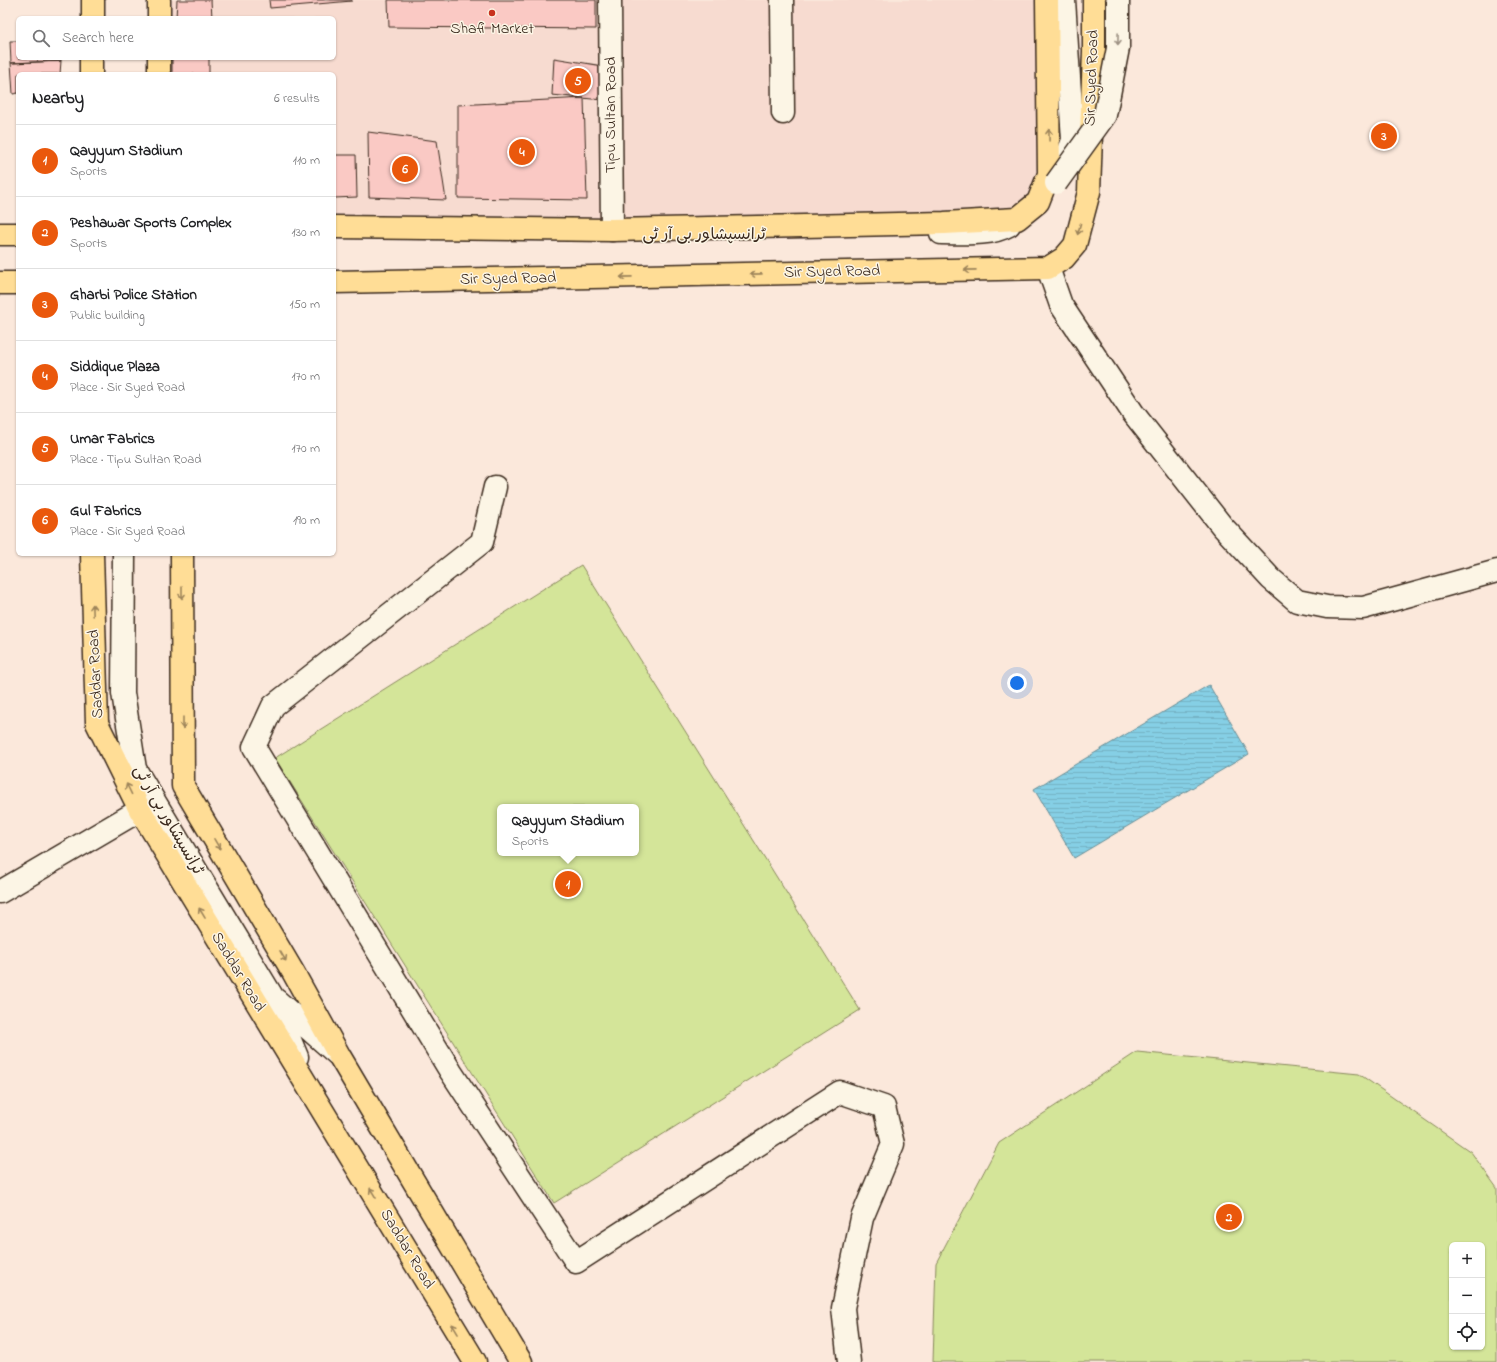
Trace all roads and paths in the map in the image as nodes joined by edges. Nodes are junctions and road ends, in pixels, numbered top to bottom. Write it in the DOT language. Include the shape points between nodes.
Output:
graph roads {
  1 [pos="93,0"];
  2 [pos="160,0"];
  3 [pos="610,0"];
  4 [pos="782,0"];
  5 [pos="1047,0"];
  6 [pos="1064,0"];
  7 [pos="1094,0"];
  8 [pos="1118,0"];
  9 [pos="93,16"];
  10 [pos="159,16"];
  11 [pos="91,60"];
  12 [pos="159,60"];
  13 [pos="91,72"];
  14 [pos="159,72"];
  15 [pos="783,113"];
  16 [pos="1056,183"];
  17 [pos="336,227"];
  18 [pos="612,230"];
  19 [pos="336,238"];
  20 [pos="1048,268"];
  21 [pos="336,282"];
  22 [pos="0,283"];
  23 [pos="16,283"];
  24 [pos="495,487"];
  25 [pos="92,556"];
  26 [pos="124,556"];
  27 [pos="182,556"];
  28 [pos="1497,571"];
  29 [pos="140,810"];
  30 [pos="0,892"];
  31 [pos="272,996"];
  32 [pos="340,1057"];
  33 [pos="309,1087"];
  34 [pos="475,1362"];
  35 [pos="521,1362"];
  36 [pos="849,1362"];
  1 -- 9 [label="main road"];
  2 -- 10 [label="main road"];
  3 -- 18 [label="street, Tipu Sultan Road"];
  4 -- 15 [label="street"];
  18 -- 5 [label="main road, one-way" via="944,223 1017,219 1038,202 1049,174"];
  6 -- 16 [label="street, ٹرانسپشاور بی آر ٹی, bridge" via="1073,140"];
  7 -- 20 [label="main road, Sir Syed Road, one-way" via="1089,192 1075,245 1064,258"];
  8 -- 16 [label="street, ٹرانسپشاور بی آر ٹی, one-way, bridge" via="1118,48 1105,115"];
  11 -- 13 [label="main road"];
  12 -- 14 [label="main road"];
  16 -- 19 [label="street, ٹرانسپشاور بی آر ٹی" via="1029,214 1000,230 978,232"];
  17 -- 18 [label="main road"];
  20 -- 21 [label="main road, Sir Syed Road, one-way"];
  20 -- 28 [label="street" via="1061,305 1134,413 1222,526 1271,579 1297,601 1327,607 1363,608"];
  22 -- 23 [label="main road"];
  24 -- 36 [label="street" via="482,542 273,706 254,748 451,1072 576,1262 840,1092 884,1107 893,1144 862,1218 843,1308"];
  29 -- 25 [label="main road, Saddar Road, one-way" via="97,723"];
  26 -- 31 [label="street, ٹرانسپشاور بی آر ٹی" via="123,693 135,769"];
  27 -- 32 [label="main road, one-way" via="183,786"];
  29 -- 30 [label="street"];
  33 -- 29 [label="main road, Saddar Road, one-way"];
  31 -- 32 [label="street, ٹرانسپشاور بی آر ٹی"];
  31 -- 33 [label="street, ٹرانسپشاور بی آر ٹی"];
  32 -- 35 [label="main road"];
  34 -- 33 [label="main road, Saddar Road, one-way"];
}
